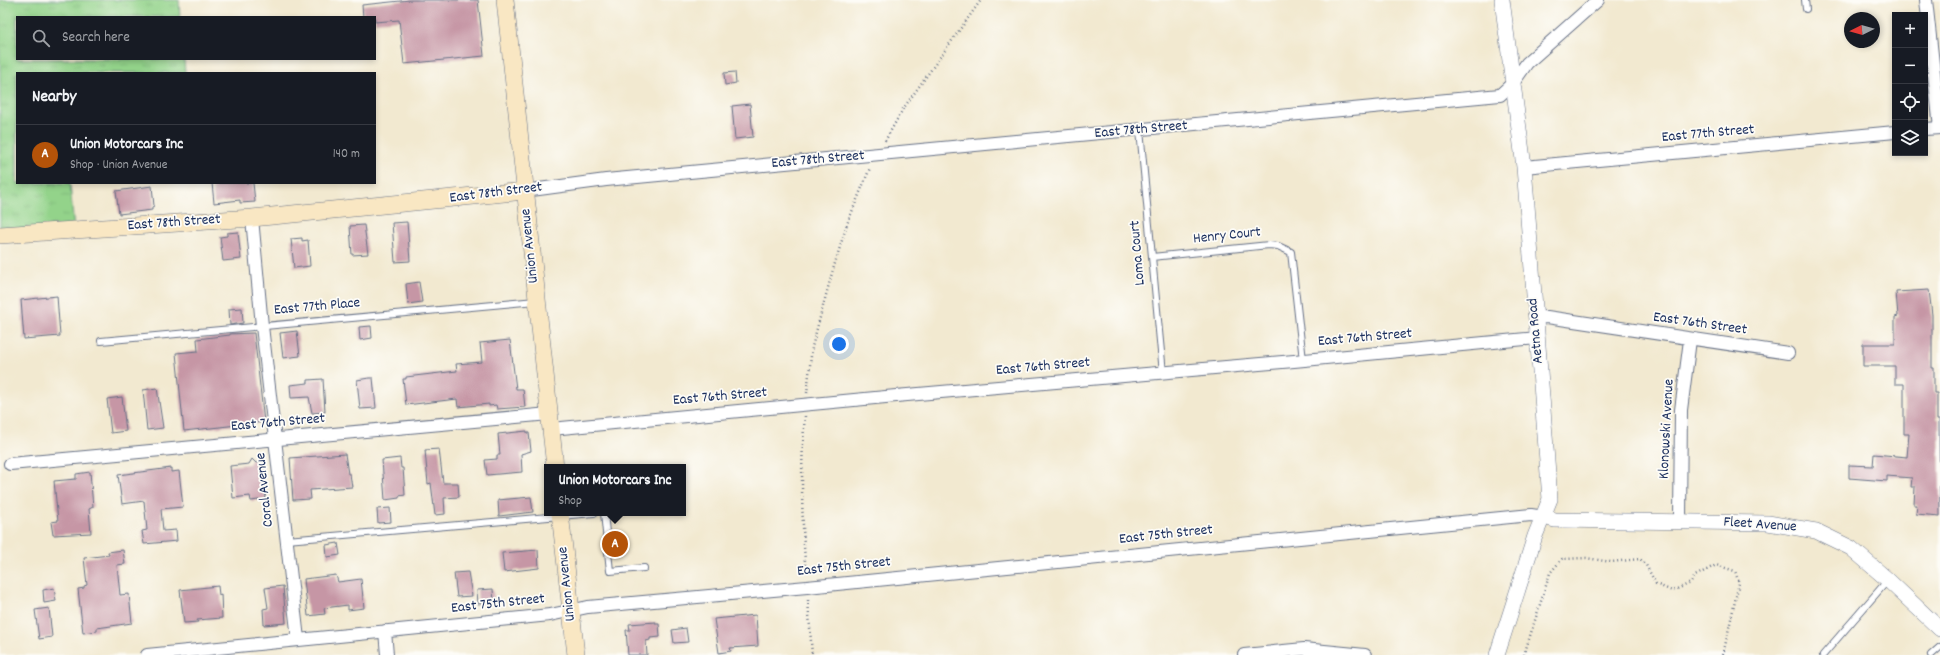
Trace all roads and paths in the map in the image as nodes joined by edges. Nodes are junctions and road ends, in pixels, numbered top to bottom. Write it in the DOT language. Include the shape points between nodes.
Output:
graph roads {
  1 [pos="505,0"];
  2 [pos="981,0"];
  3 [pos="1502,0"];
  4 [pos="1598,0"];
  5 [pos="1805,0"];
  6 [pos="1926,0"];
  7 [pos="1806,9"];
  8 [pos="1513,83"];
  9 [pos="1940,128"];
  10 [pos="1928,129"];
  11 [pos="1140,130"];
  12 [pos="1892,132"];
  13 [pos="883,144"];
  14 [pos="873,163"];
  15 [pos="1524,167"];
  16 [pos="524,191"];
  17 [pos="252,218"];
  18 [pos="0,236"];
  19 [pos="1152,258"];
  20 [pos="536,301"];
  21 [pos="1535,318"];
  22 [pos="262,326"];
  23 [pos="1537,338"];
  24 [pos="1690,340"];
  25 [pos="101,341"];
  26 [pos="1788,353"];
  27 [pos="1303,360"];
  28 [pos="1163,372"];
  29 [pos="807,398"];
  30 [pos="806,413"];
  31 [pos="550,421"];
  32 [pos="276,440"];
  33 [pos="10,464"];
  34 [pos="555,464"];
  35 [pos="549,516"];
  36 [pos="560,516"];
  37 [pos="604,516"];
  38 [pos="1544,517"];
  39 [pos="1680,521"];
  40 [pos="287,540"];
  41 [pos="644,568"];
  42 [pos="807,578"];
  43 [pos="1888,580"];
  44 [pos="808,596"];
  45 [pos="571,610"];
  46 [pos="1940,629"];
  47 [pos="385,631"];
  48 [pos="298,639"];
  49 [pos="1940,647"];
  50 [pos="148,655"];
  51 [pos="387,655"];
  52 [pos="576,655"];
  53 [pos="812,655"];
  54 [pos="1244,655"];
  55 [pos="1365,655"];
  56 [pos="1497,655"];
  57 [pos="1524,655"];
  58 [pos="1723,655"];
  59 [pos="1823,655"];
  60 [pos="1931,655"];
  1 -- 16 [label="main road, Union Avenue"];
  2 -- 13 [label="path" via="903,109"];
  3 -- 8 [label="street, Aetna Road"];
  4 -- 8 [label="street, East 78th Street" via="1527,64"];
  5 -- 7 [label="lane"];
  6 -- 9 [label="street"];
  8 -- 11 [label="street, East 78th Street" via="1500,95"];
  8 -- 15 [label="street, Aetna Road"];
  9 -- 10 [label="street"];
  11 -- 16 [label="street, East 78th Street" via="606,180"];
  11 -- 19 [label="lane, Loma Court"];
  12 -- 15 [label="street, East 77th Street"];
  14 -- 29 [label="path" via="856,200 832,273 812,347"];
  15 -- 21 [label="street, Aetna Road"];
  16 -- 17 [label="main road, East 78th Street"];
  16 -- 20 [label="main road, Union Avenue"];
  17 -- 18 [label="main road, East 78th Street"];
  17 -- 22 [label="street, Coral Avenue"];
  19 -- 27 [label="lane, Henry Court" via="1269,245 1291,252"];
  19 -- 28 [label="lane, Loma Court"];
  20 -- 22 [label="lane, East 77th Place"];
  20 -- 31 [label="main road, Union Avenue"];
  21 -- 23 [label="street, Aetna Road"];
  21 -- 24 [label="street, East 76th Street" via="1547,317"];
  22 -- 25 [label="lane, East 77th Place"];
  22 -- 32 [label="street, Coral Avenue"];
  23 -- 27 [label="street, East 76th Street"];
  23 -- 38 [label="street, Aetna Road" via="1550,499"];
  24 -- 26 [label="street, East 76th Street"];
  24 -- 39 [label="street, Klonowski Avenue" via="1681,410"];
  27 -- 28 [label="street, East 76th Street"];
  28 -- 31 [label="street, East 76th Street" via="896,396"];
  30 -- 42 [label="path" via="802,445 802,506"];
  31 -- 32 [label="street, East 76th Street"];
  31 -- 34 [label="main road, Union Avenue"];
  32 -- 33 [label="street, East 76th Street"];
  32 -- 40 [label="street, Coral Avenue"];
  35 -- 40 [label="lane"];
  36 -- 45 [label="main road, Union Avenue"];
  37 -- 41 [label="lane" via="610,571"];
  38 -- 39 [label="street, Fleet Avenue" via="1555,520"];
  38 -- 45 [label="street, East 75th Street" via="1531,515"];
  38 -- 56 [label="street, Aetna Road"];
  39 -- 43 [label="street, Fleet Avenue" via="1768,523 1816,531 1851,548"];
  40 -- 48 [label="street, Coral Avenue"];
  43 -- 46 [label="street, Fleet Avenue"];
  43 -- 59 [label="lane"];
  44 -- 53 [label="path"];
  45 -- 47 [label="street, East 75th Street" via="550,615"];
  45 -- 52 [label="main road, Union Avenue"];
  47 -- 48 [label="street, East 75th Street"];
  47 -- 51 [label="street"];
  48 -- 50 [label="street, East 75th Street"];
  49 -- 60 [label="lane"];
  54 -- 55 [label="street" via="1304,649"];
  57 -- 58 [label="path" via="1550,573 1555,565 1562,559 1586,558 1611,562 1640,559 1656,584 1672,591 1691,583 1696,576 1716,565 1735,571 1739,583"];
}
